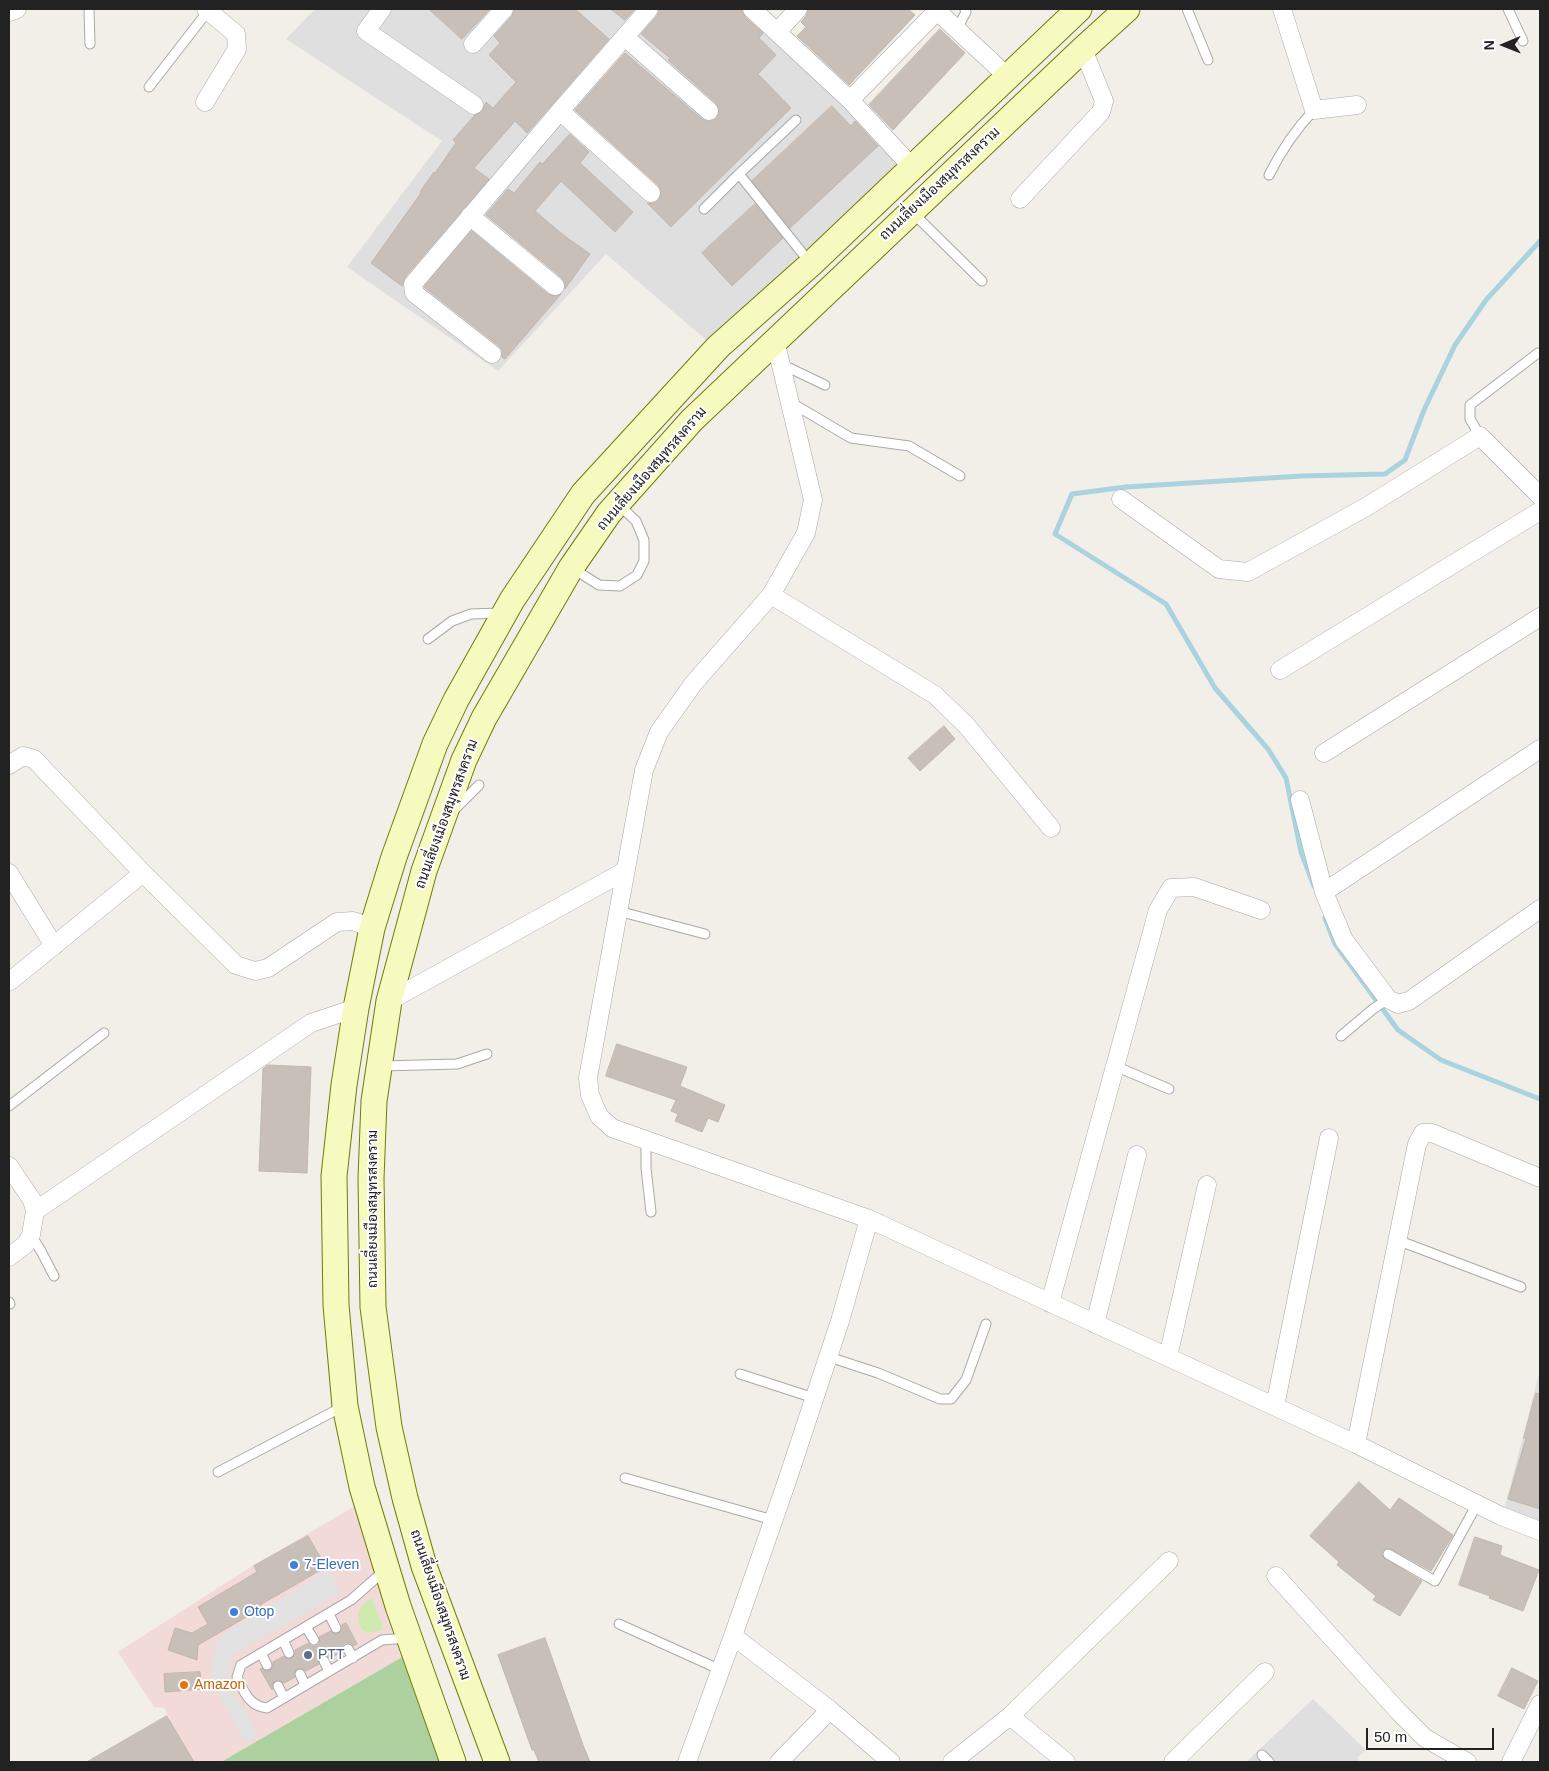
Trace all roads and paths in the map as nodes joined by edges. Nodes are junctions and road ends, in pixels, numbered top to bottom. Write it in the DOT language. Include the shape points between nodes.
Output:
graph roads {
  1 [pos="17,9"];
  2 [pos="89,9"];
  3 [pos="382,9"];
  4 [pos="504,9"];
  5 [pos="649,9"];
  6 [pos="752,9"];
  7 [pos="798,9"];
  8 [pos="966,9"];
  9 [pos="1079,9"];
  10 [pos="1127,9"];
  11 [pos="1187,9"];
  12 [pos="1282,9"];
  13 [pos="1508,9"];
  14 [pos="207,10"];
  15 [pos="936,10"];
  16 [pos="9,12"];
  17 [pos="957,29"];
  18 [pos="778,31"];
  19 [pos="625,37"];
  20 [pos="1522,41"];
  21 [pos="90,44"];
  22 [pos="473,44"];
  23 [pos="1083,49"];
  24 [pos="1208,60"];
  25 [pos="1008,77"];
  26 [pos="149,87"];
  27 [pos="851,99"];
  28 [pos="205,102"];
  29 [pos="474,104"];
  30 [pos="1357,105"];
  31 [pos="1314,110"];
  32 [pos="560,111"];
  33 [pos="709,112"];
  34 [pos="796,120"];
  35 [pos="912,167"];
  36 [pos="739,174"];
  37 [pos="1269,175"];
  38 [pos="650,193"];
  39 [pos="1020,199"];
  40 [pos="704,209"];
  41 [pos="911,211"];
  42 [pos="470,216"];
  43 [pos="811,264"];
  44 [pos="982,280"];
  45 [pos="555,286"];
  46 [pos="778,352"];
  47 [pos="1538,353"];
  48 [pos="492,354"];
  49 [pos="825,385"];
  50 [pos="790,402"];
  51 [pos="1480,436"];
  52 [pos="960,476"];
  53 [pos="1540,496"];
  54 [pos="1121,499"];
  55 [pos="618,503"];
  56 [pos="1540,512"];
  57 [pos="571,568"];
  58 [pos="771,595"];
  59 [pos="505,612"];
  60 [pos="1540,617"];
  61 [pos="428,639"];
  62 [pos="1280,670"];
  63 [pos="1540,749"];
  64 [pos="1324,753"];
  65 [pos="9,764"];
  66 [pos="479,786"];
  67 [pos="1300,800"];
  68 [pos="444,819"];
  69 [pos="1052,828"];
  70 [pos="625,871"];
  71 [pos="9,873"];
  72 [pos="143,873"];
  73 [pos="1324,892"];
  74 [pos="1540,909"];
  75 [pos="1261,910"];
  76 [pos="618,911"];
  77 [pos="372,928"];
  78 [pos="706,934"];
  79 [pos="54,946"];
  80 [pos="9,982"];
  81 [pos="389,1001"];
  82 [pos="1381,1003"];
  83 [pos="356,1008"];
  84 [pos="104,1033"];
  85 [pos="1341,1036"];
  86 [pos="487,1054"];
  87 [pos="379,1066"];
  88 [pos="1115,1066"];
  89 [pos="1169,1089"];
  90 [pos="9,1106"];
  91 [pos="1329,1138"];
  92 [pos="646,1139"];
  93 [pos="1137,1155"];
  94 [pos="9,1166"];
  95 [pos="1540,1178"];
  96 [pos="1207,1185"];
  97 [pos="35,1211"];
  98 [pos="651,1212"];
  99 [pos="869,1219"];
  100 [pos="31,1235"];
  101 [pos="1397,1240"];
  102 [pos="9,1257"];
  103 [pos="54,1276"];
  104 [pos="1522,1287"];
  105 [pos="1050,1303"];
  106 [pos="986,1324"];
  107 [pos="1095,1324"];
  108 [pos="829,1357"];
  109 [pos="1168,1357"];
  110 [pos="740,1374"];
  111 [pos="814,1398"];
  112 [pos="345,1406"];
  113 [pos="1275,1406"];
  114 [pos="1356,1444"];
  115 [pos="218,1472"];
  116 [pos="625,1478"];
  117 [pos="1477,1504"];
  118 [pos="774,1520"];
  119 [pos="1540,1532"];
  120 [pos="1388,1554"];
  121 [pos="1169,1561"];
  122 [pos="386,1569"];
  123 [pos="1276,1576"];
  124 [pos="330,1614"];
  125 [pos="619,1624"];
  126 [pos="306,1627"];
  127 [pos="336,1628"];
  128 [pos="734,1636"];
  129 [pos="410,1638"];
  130 [pos="283,1640"];
  131 [pos="314,1640"];
  132 [pos="348,1649"];
  133 [pos="289,1653"];
  134 [pos="261,1654"];
  135 [pos="353,1658"];
  136 [pos="324,1661"];
  137 [pos="267,1665"];
  138 [pos="329,1670"];
  139 [pos="721,1670"];
  140 [pos="1265,1672"];
  141 [pos="300,1674"];
  142 [pos="305,1685"];
  143 [pos="278,1686"];
  144 [pos="284,1698"];
  145 [pos="1540,1704"];
  146 [pos="830,1710"];
  147 [pos="1010,1716"];
  148 [pos="453,1762"];
  149 [pos="497,1762"];
  150 [pos="687,1762"];
  151 [pos="779,1762"];
  152 [pos="891,1762"];
  153 [pos="952,1762"];
  154 [pos="1066,1762"];
  155 [pos="1173,1762"];
  156 [pos="1467,1762"];
  157 [pos="1511,1762"];
  1 -- 16 [label="street"];
  2 -- 21 [label="lane"];
  3 -- 29 [label="street" via="366,31"];
  4 -- 22 [label="street"];
  5 -- 19 [label="street"];
  6 -- 35 [label="street" via="850,100"];
  7 -- 18 [label="street"];
  8 -- 17 [label="lane"];
  9 -- 25 [label="main road"];
  10 -- 23 [label="main road, ถนนเลี่ยงเมืองสมุทรสงคราม"];
  11 -- 24 [label="lane"];
  12 -- 31 [label="street"];
  13 -- 20 [label="lane"];
  14 -- 26 [label="lane"];
  14 -- 28 [label="street" via="236,34 237,49"];
  15 -- 17 [label="street"];
  15 -- 27 [label="street"];
  17 -- 25 [label="street"];
  19 -- 32 [label="street"];
  19 -- 33 [label="street"];
  23 -- 39 [label="street" via="1104,101 1101,112"];
  23 -- 41 [label="main road, ถนนเลี่ยงเมืองสมุทรสงคราม"];
  25 -- 35 [label="main road"];
  30 -- 31 [label="street"];
  31 -- 37 [label="lane" via="1282,149"];
  32 -- 38 [label="street"];
  32 -- 42 [label="street"];
  34 -- 36 [label="lane"];
  35 -- 43 [label="main road"];
  36 -- 40 [label="lane"];
  36 -- 43 [label="lane"];
  41 -- 44 [label="lane"];
  41 -- 46 [label="main road, ถนนเลี่ยงเมืองสมุทรสงคราม"];
  42 -- 45 [label="street"];
  42 -- 48 [label="street" via="413,284 414,293"];
  43 -- 59 [label="main road" via="718,347 583,494"];
  46 -- 49 [label="lane"];
  46 -- 50 [label="street"];
  46 -- 55 [label="main road, ถนนเลี่ยงเมืองสมุทรสงคราม" via="692,420"];
  47 -- 51 [label="lane" via="1470,405 1470,419"];
  50 -- 52 [label="lane" via="851,438 909,446"];
  50 -- 58 [label="street" via="814,500 806,533"];
  51 -- 53 [label="street"];
  51 -- 54 [label="street" via="1366,507 1248,572 1219,570"];
  55 -- 57 [label="main road, ถนนเลี่ยงเมืองสมุทรสงคราม"];
  55 -- 57 [label="lane" via="636,521 644,540 644,561 637,576 620,586 599,585"];
  56 -- 62 [label="street"];
  57 -- 68 [label="main road, ถนนเลี่ยงเมืองสมุทรสงคราม" via="484,718 464,760"];
  58 -- 69 [label="street" via="935,695 966,725"];
  58 -- 70 [label="street" via="693,684 659,732 644,770"];
  59 -- 61 [label="lane" via="471,614 452,621"];
  59 -- 77 [label="main road" via="435,744"];
  60 -- 64 [label="street"];
  63 -- 73 [label="street"];
  65 -- 72 [label="street" via="23,756 34,759"];
  66 -- 68 [label="lane"];
  67 -- 73 [label="street"];
  68 -- 81 [label="main road, ถนนเลี่ยงเมืองสมุทรสงคราม" via="424,871"];
  70 -- 76 [label="street"];
  70 -- 81 [label="street"];
  71 -- 79 [label="street"];
  72 -- 77 [label="street" via="236,966 255,971 268,968 337,922 353,921"];
  72 -- 79 [label="street"];
  73 -- 82 [label="street" via="1344,940"];
  74 -- 82 [label="street" via="1408,1001"];
  75 -- 88 [label="street" via="1194,887 1172,888 1158,910"];
  76 -- 78 [label="lane"];
  76 -- 92 [label="street" via="588,1078 590,1095 599,1116 612,1128"];
  77 -- 83 [label="main road"];
  79 -- 80 [label="street"];
  81 -- 87 [label="main road, ถนนเลี่ยงเมืองสมุทรสงคราม"];
  82 -- 85 [label="lane"];
  83 -- 97 [label="street" via="311,1023"];
  83 -- 112 [label="main road" via="334,1176 336,1305"];
  84 -- 90 [label="lane"];
  86 -- 87 [label="lane" via="457,1064"];
  87 -- 149 [label="main road, ถนนเลี่ยงเมืองสมุทรสงคราม" via="374,1101 372,1178 373,1308 389,1427 424,1566"];
  88 -- 89 [label="lane"];
  88 -- 105 [label="street"];
  91 -- 113 [label="street"];
  92 -- 98 [label="lane"];
  92 -- 99 [label="street"];
  93 -- 107 [label="street"];
  94 -- 97 [label="street" via="32,1200"];
  95 -- 101 [label="street" via="1432,1133 1423,1133 1417,1144"];
  96 -- 109 [label="street"];
  97 -- 100 [label="street"];
  99 -- 105 [label="street"];
  99 -- 108 [label="street"];
  100 -- 102 [label="street" via="26,1244"];
  100 -- 103 [label="lane"];
  101 -- 104 [label="lane"];
  101 -- 114 [label="street"];
  105 -- 107 [label="street"];
  106 -- 108 [label="lane" via="966,1380 951,1399 940,1399"];
  107 -- 109 [label="street"];
  108 -- 111 [label="street"];
  109 -- 113 [label="street"];
  110 -- 111 [label="lane"];
  111 -- 118 [label="street"];
  112 -- 115 [label="lane"];
  112 -- 122 [label="main road" via="362,1487"];
  113 -- 114 [label="street"];
  114 -- 117 [label="street"];
  116 -- 118 [label="lane"];
  117 -- 119 [label="street"];
  117 -- 120 [label="lane" via="1435,1581"];
  118 -- 128 [label="street"];
  121 -- 147 [label="street"];
  122 -- 124 [label="lane"];
  122 -- 129 [label="main road"];
  123 -- 156 [label="street" via="1398,1712 1425,1738"];
  124 -- 126 [label="lane"];
  124 -- 127 [label="lane"];
  125 -- 139 [label="lane"];
  126 -- 130 [label="lane"];
  126 -- 131 [label="lane"];
  128 -- 139 [label="street"];
  128 -- 146 [label="street"];
  129 -- 135 [label="lane" via="382,1640"];
  129 -- 148 [label="main road"];
  130 -- 133 [label="lane"];
  130 -- 134 [label="lane"];
  132 -- 135 [label="lane"];
  134 -- 137 [label="lane"];
  134 -- 144 [label="lane" via="241,1665 237,1676 245,1694 258,1707 267,1708"];
  135 -- 138 [label="lane"];
  136 -- 138 [label="lane"];
  138 -- 142 [label="lane"];
  139 -- 150 [label="street"];
  140 -- 155 [label="street"];
  141 -- 142 [label="lane"];
  142 -- 144 [label="lane"];
  143 -- 144 [label="lane"];
  145 -- 157 [label="street"];
  146 -- 151 [label="street"];
  146 -- 152 [label="street"];
  147 -- 153 [label="street"];
  147 -- 154 [label="street"];
}
